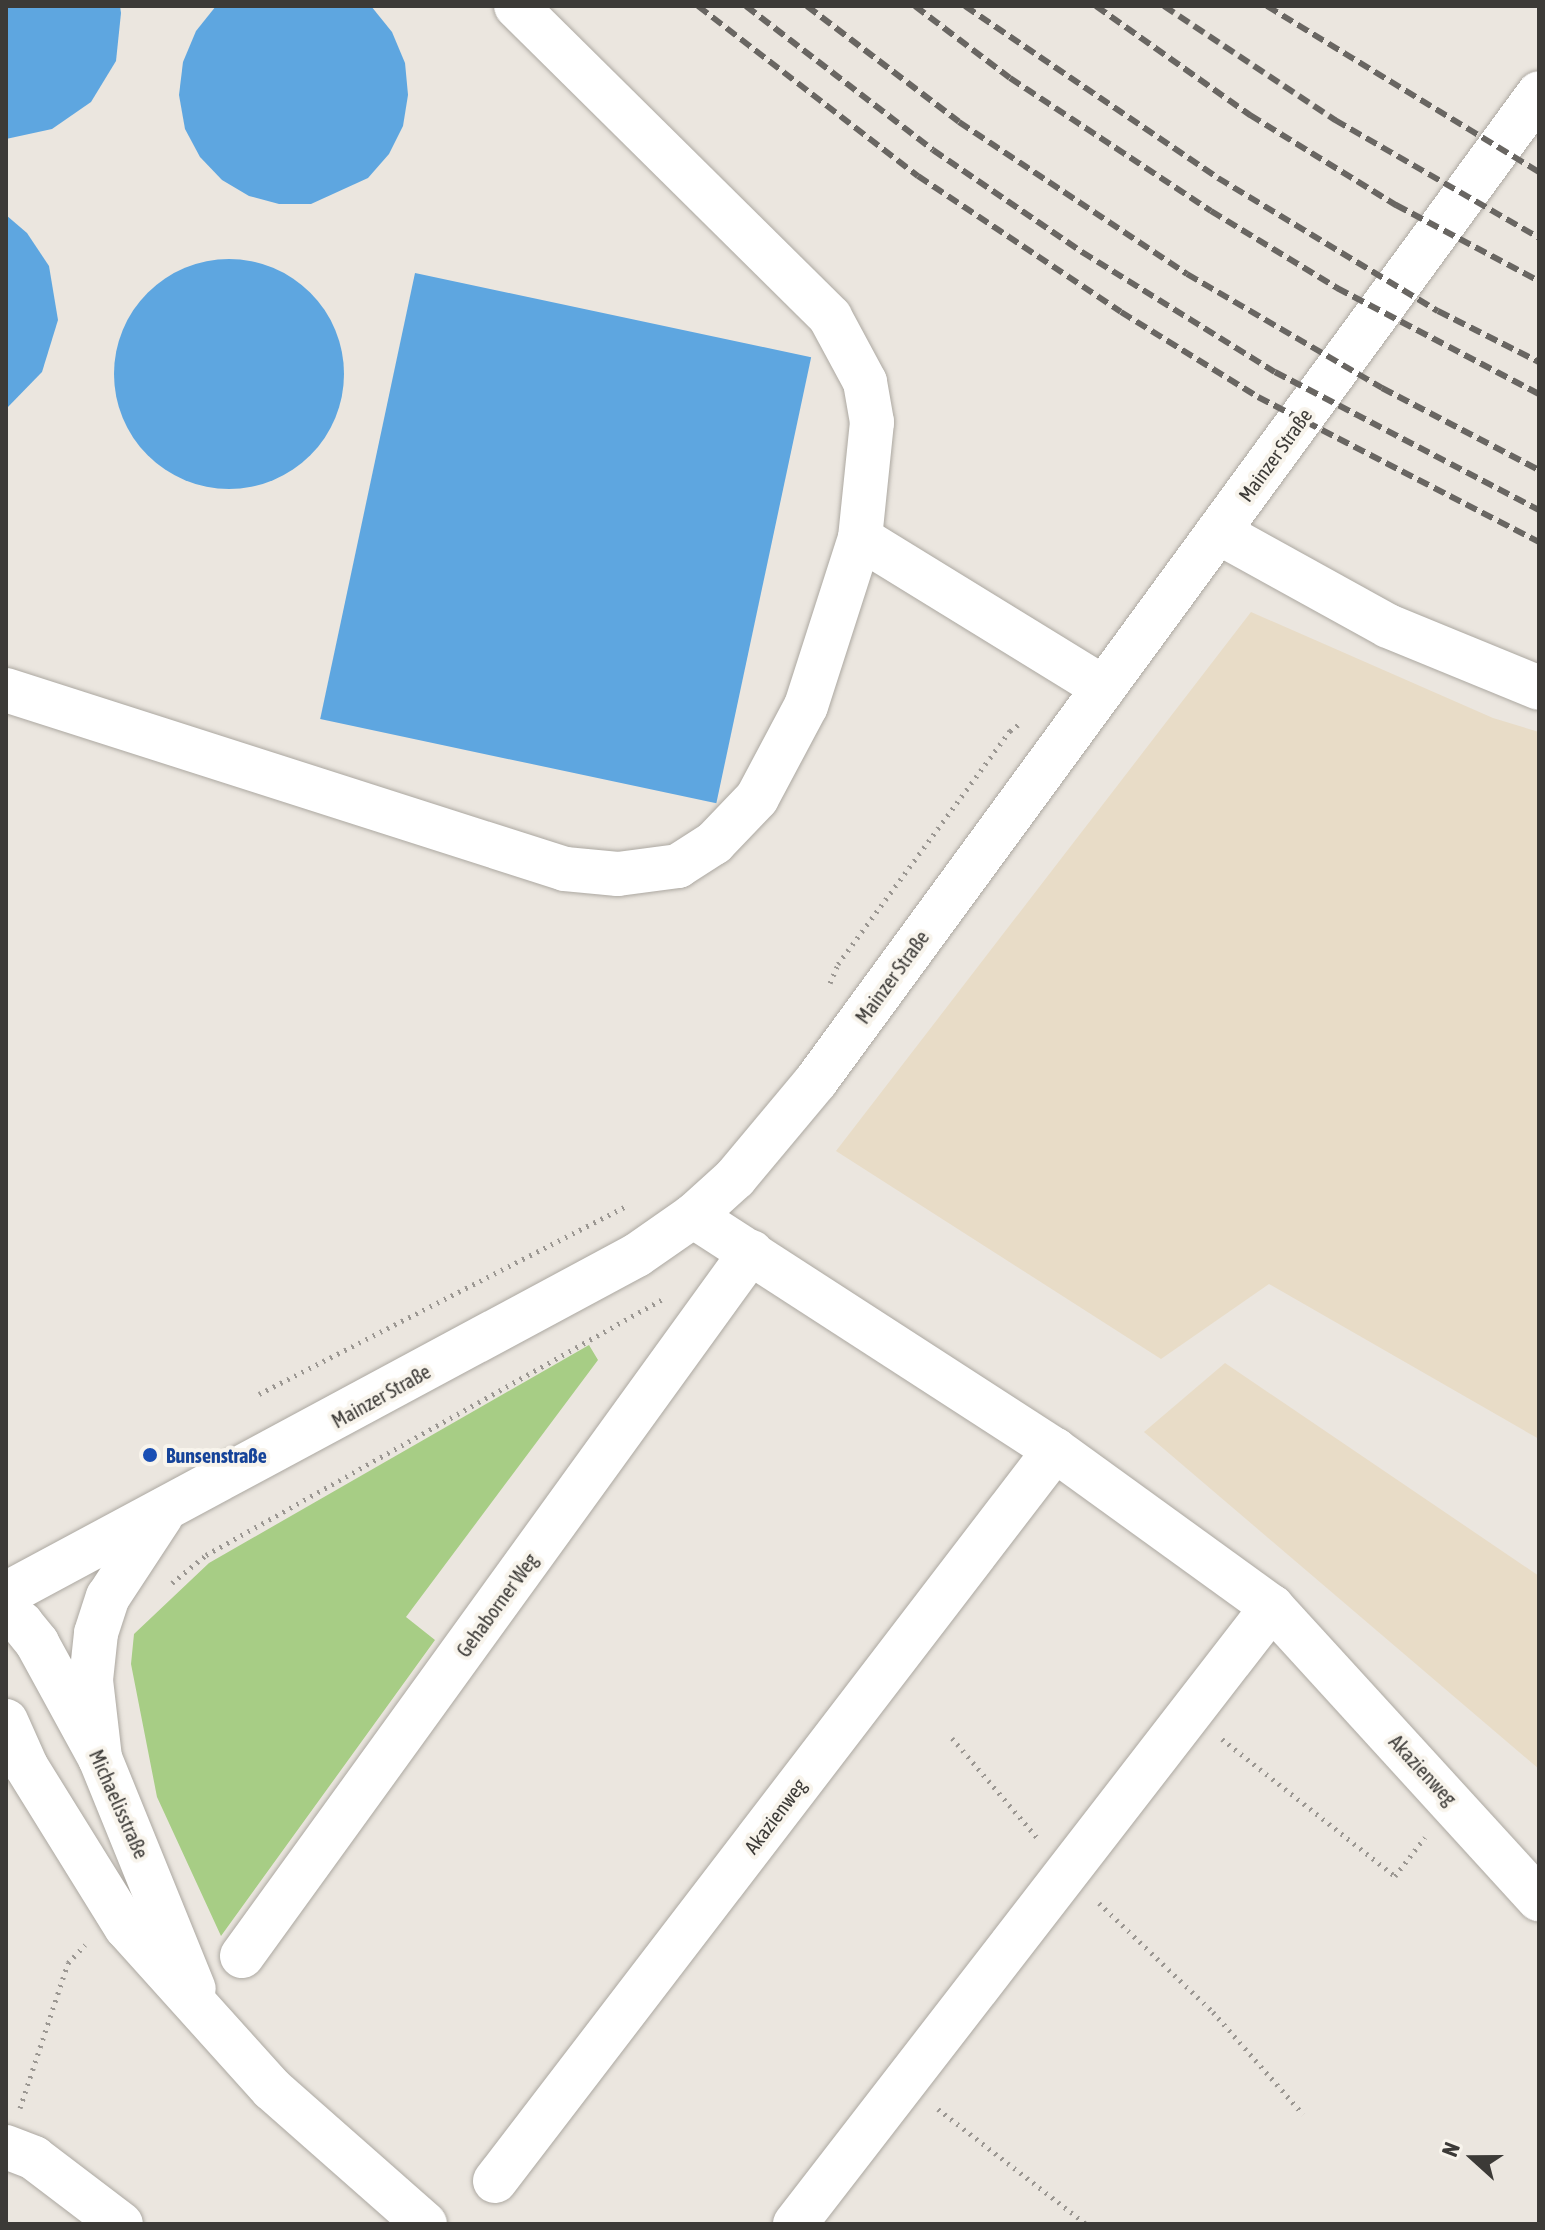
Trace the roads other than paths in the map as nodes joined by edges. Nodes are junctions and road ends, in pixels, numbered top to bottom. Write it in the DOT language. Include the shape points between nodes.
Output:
graph roads {
  1 [pos="516,6"];
  2 [pos="1539,93"];
  3 [pos="1218,532"];
  4 [pos="860,538"];
  5 [pos="1104,688"];
  6 [pos="1539,688"];
  7 [pos="6,690"];
  8 [pos="693,1216"];
  9 [pos="751,1252"];
  10 [pos="1055,1450"];
  11 [pos="164,1511"];
  12 [pos="6,1594"];
  13 [pos="1272,1607"];
  14 [pos="6,1616"];
  15 [pos="6,1721"];
  16 [pos="100,1758"];
  17 [pos="16,1759"];
  18 [pos="1539,1899"];
  19 [pos="242,1956"];
  20 [pos="202,2010"];
  21 [pos="6,2147"];
  22 [pos="495,2181"];
  23 [pos="121,2224"];
  24 [pos="425,2224"];
  25 [pos="795,2224"];
  1 -- 4 [label="street" via="830,317 865,382 872,422"];
  2 -- 3 [label="street, Mainzer Straße"];
  3 -- 5 [label="street, Mainzer Straße"];
  3 -- 6 [label="street" via="1388,626"];
  4 -- 5 [label="street"];
  4 -- 7 [label="street" via="806,706 784,755 757,798 725,832 678,866 618,874 565,869"];
  5 -- 8 [label="street, Mainzer Straße" via="816,1081 735,1178"];
  8 -- 9 [label="street, Akazienweg"];
  8 -- 11 [label="street, Mainzer Straße" via="637,1255"];
  9 -- 10 [label="street, Akazienweg"];
  9 -- 19 [label="street, Gehaborner Weg"];
  10 -- 13 [label="street, Akazienweg"];
  10 -- 22 [label="street, Akazienweg"];
  11 -- 12 [label="street, Mainzer Straße"];
  11 -- 16 [label="street" via="115,1584 96,1633 91,1680"];
  13 -- 18 [label="street, Akazienweg"];
  13 -- 25 [label="street"];
  14 -- 16 [label="street, Michaelisstraße" via="21,1623 37,1643"];
  15 -- 17 [label="street, Michaelisstraße"];
  16 -- 20 [label="street, Michaelisstraße"];
  17 -- 20 [label="street, Michaelisstraße" via="126,1927"];
  20 -- 24 [label="street, Michaelisstraße" via="272,2089"];
  21 -- 23 [label="street" via="34,2158"];
}
